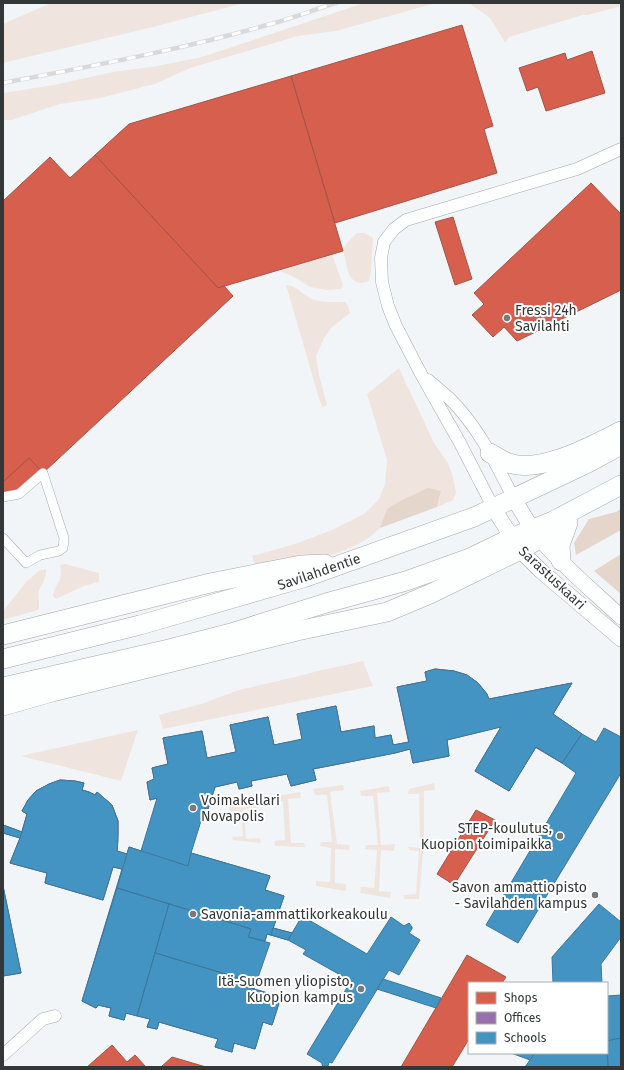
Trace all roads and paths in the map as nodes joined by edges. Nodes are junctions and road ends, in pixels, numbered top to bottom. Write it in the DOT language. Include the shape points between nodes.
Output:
graph roads {
  1 [pos="621,149"];
  2 [pos="421,374"];
  3 [pos="621,431"];
  4 [pos="621,444"];
  5 [pos="490,453"];
  6 [pos="621,485"];
  7 [pos="3,497"];
  8 [pos="514,499"];
  9 [pos="586,504"];
  10 [pos="494,509"];
  11 [pos="568,523"];
  12 [pos="536,534"];
  13 [pos="3,538"];
  14 [pos="515,544"];
  15 [pos="561,561"];
  16 [pos="344,563"];
  17 [pos="621,617"];
  18 [pos="3,635"];
  19 [pos="621,639"];
  20 [pos="3,659"];
  21 [pos="4,687"];
  22 [pos="3,706"];
  23 [pos="56,1016"];
  24 [pos="3,1055"];
  1 -- 2 [label="street" via="577,169 406,220 394,229 384,242 381,258 382,282 396,326"];
  2 -- 5 [label="street" via="450,399"];
  2 -- 10 [label="street"];
  3 -- 5 [label="main road" via="571,454 530,466 509,463"];
  4 -- 8 [label="main road, Savilahdentie"];
  5 -- 8 [label="street"];
  6 -- 9 [label="main road"];
  7 -- 13 [label="street" via="19,494 43,473 64,538 64,548 40,555 26,563"];
  8 -- 10 [label="main road, Savilahdentie"];
  8 -- 12 [label="street, Sarastuskaari"];
  9 -- 11 [label="main road"];
  9 -- 12 [label="main road" via="553,521"];
  10 -- 14 [label="street, Sarastuskaari"];
  10 -- 16 [label="main road, Savilahdentie"];
  11 -- 12 [label="main road"];
  11 -- 15 [label="main road" via="560,545"];
  12 -- 14 [label="main road"];
  12 -- 15 [label="street, Sarastuskaari"];
  14 -- 19 [label="street, Sarastuskaari" via="541,571"];
  14 -- 21 [label="main road" via="406,581 253,626 120,661"];
  14 -- 22 [label="main road" via="430,594 387,612 297,631"];
  15 -- 17 [label="street, Sarastuskaari"];
  16 -- 18 [label="main road" via="302,565 210,583"];
  16 -- 20 [label="main road, Savilahdentie" via="303,578 108,633"];
  23 -- 24 [label="street" via="43,1019"];
}
